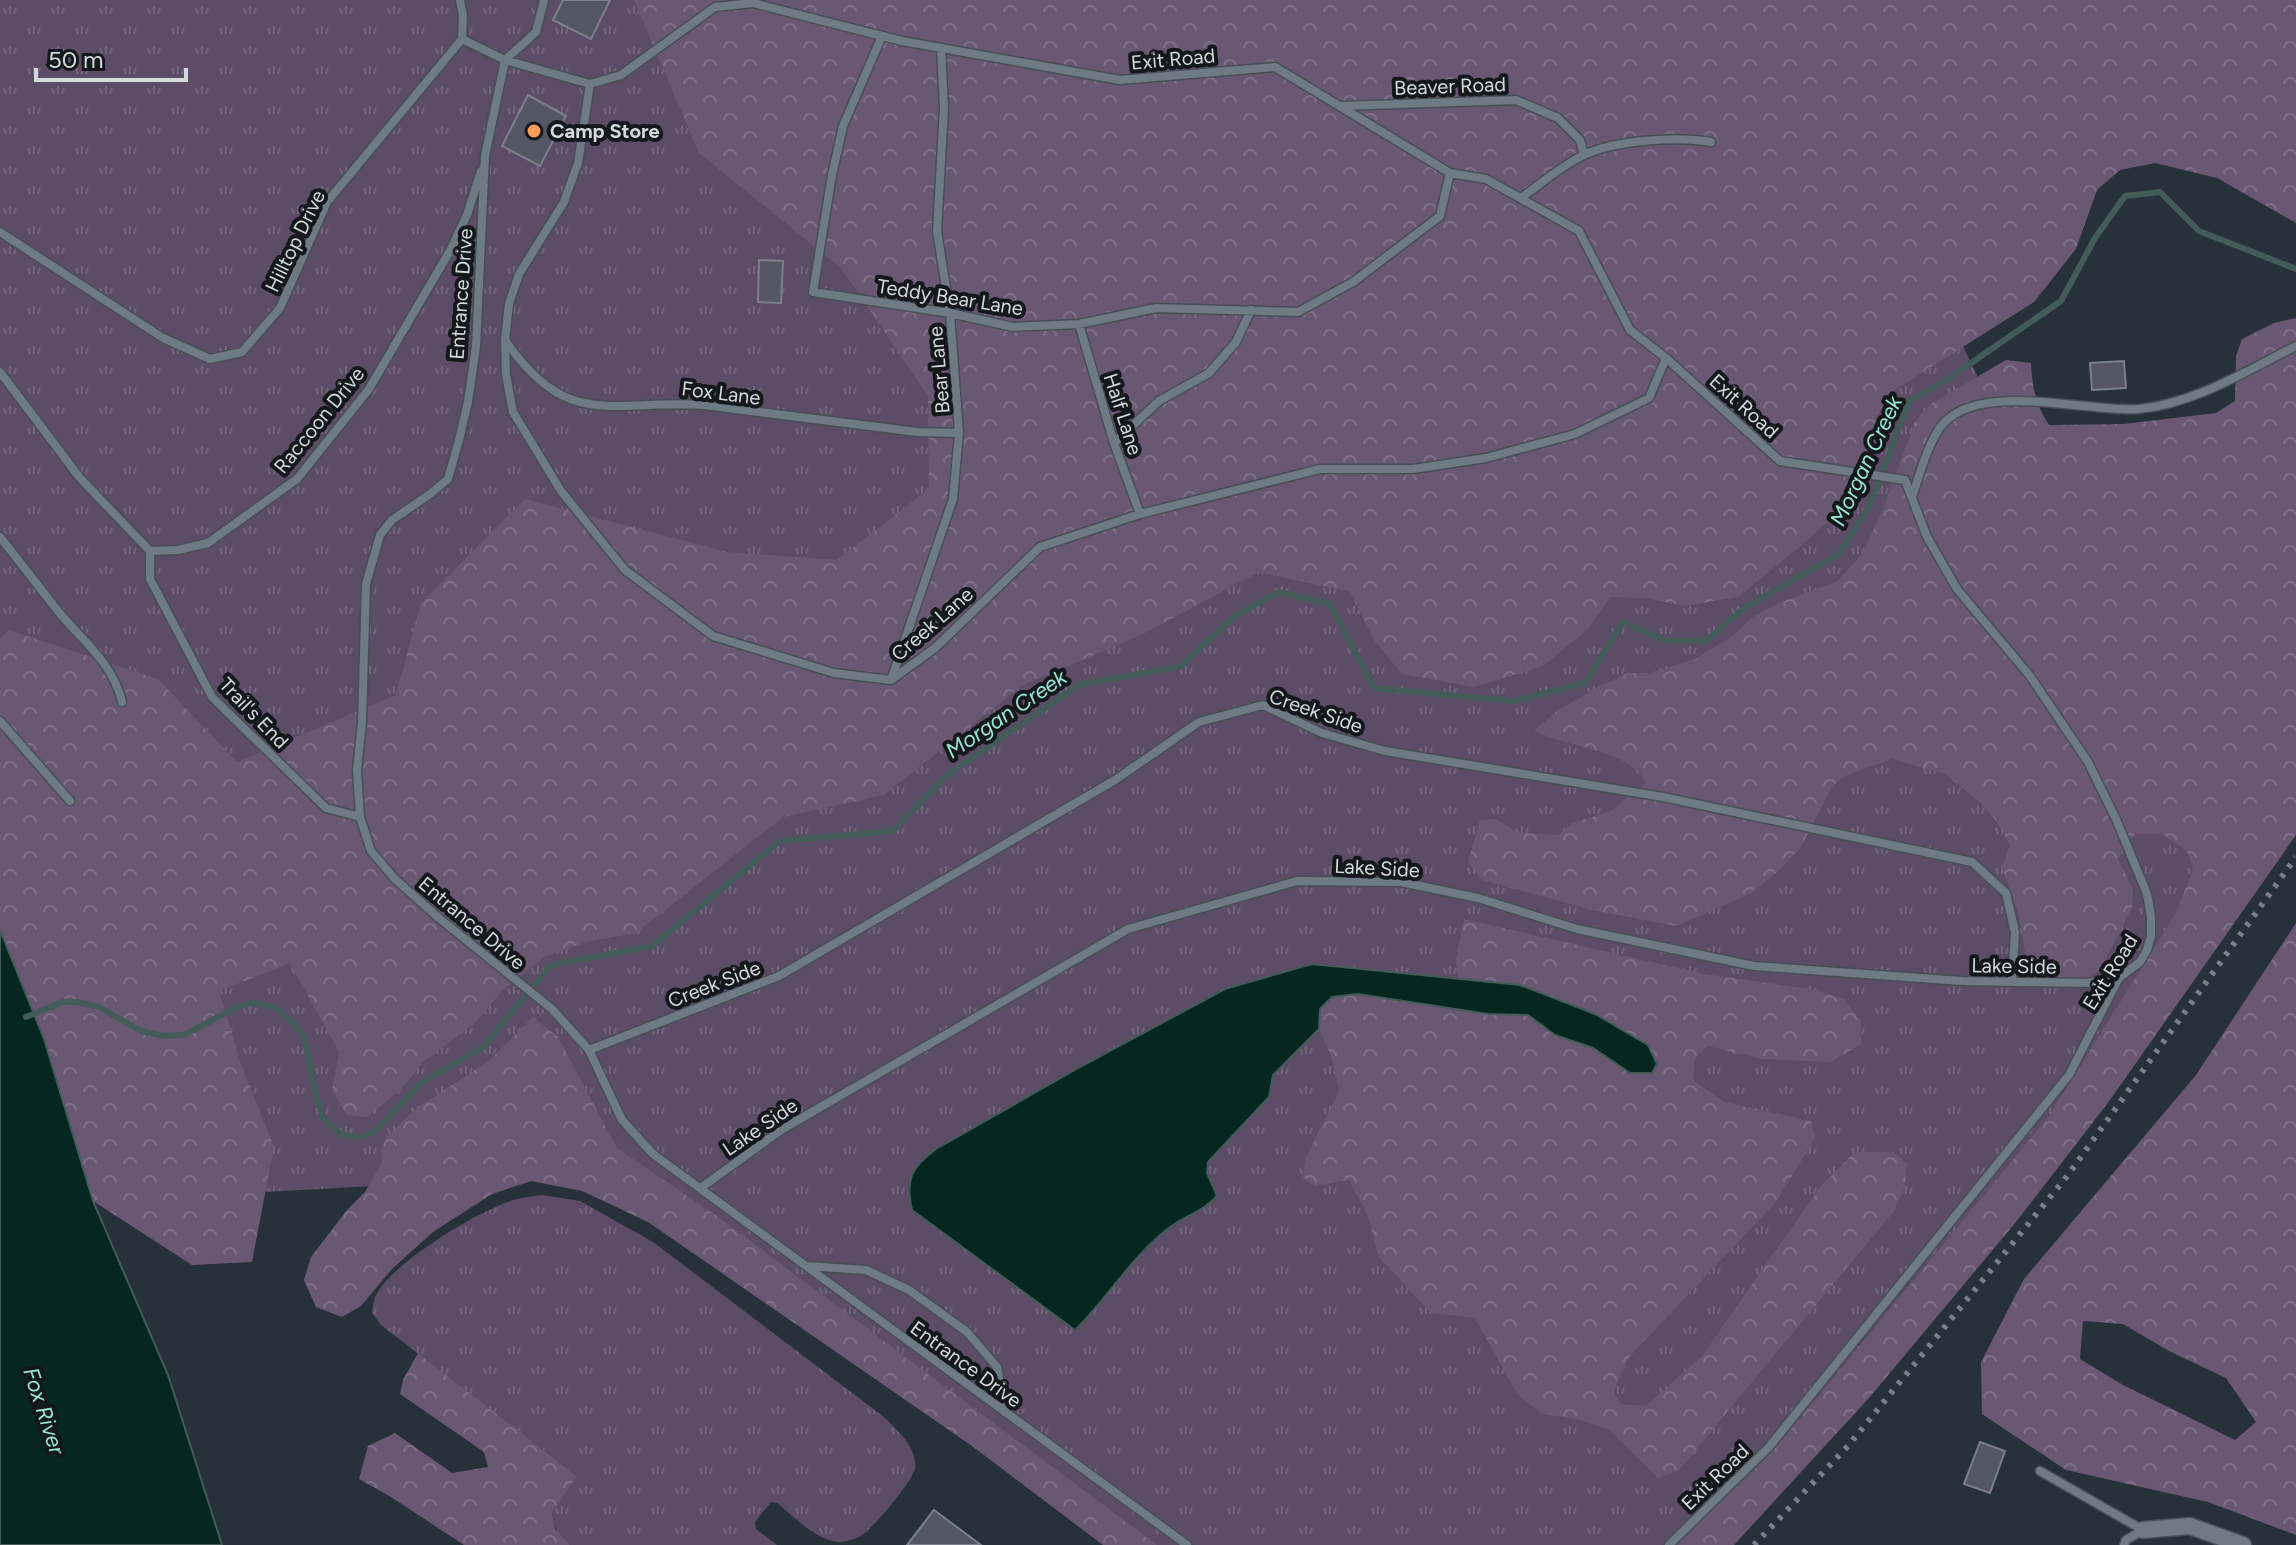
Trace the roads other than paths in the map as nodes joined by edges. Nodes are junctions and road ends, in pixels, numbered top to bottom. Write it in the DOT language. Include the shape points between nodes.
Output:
graph roads {
  1 [pos="460,0"];
  2 [pos="544,0"];
  3 [pos="882,36"];
  4 [pos="462,39"];
  5 [pos="941,49"];
  6 [pos="505,60"];
  7 [pos="590,84"];
  8 [pos="1340,106"];
  9 [pos="1711,142"];
  10 [pos="1584,155"];
  11 [pos="485,156"];
  12 [pos="1450,173"];
  13 [pos="1521,198"];
  14 [pos="0,232"];
  15 [pos="1251,310"];
  16 [pos="950,313"];
  17 [pos="1079,324"];
  18 [pos="505,340"];
  19 [pos="2296,346"];
  20 [pos="1666,358"];
  21 [pos="0,372"];
  22 [pos="959,433"];
  23 [pos="1114,443"];
  24 [pos="1912,497"];
  25 [pos="1140,514"];
  26 [pos="0,537"];
  27 [pos="150,551"];
  28 [pos="891,680"];
  29 [pos="122,702"];
  30 [pos="0,721"];
  31 [pos="70,801"];
  32 [pos="360,817"];
  33 [pos="2119,978"];
  34 [pos="2012,982"];
  35 [pos="589,1050"];
  36 [pos="702,1187"];
  37 [pos="806,1266"];
  38 [pos="1005,1413"];
  39 [pos="2040,1471"];
  40 [pos="2143,1530"];
  41 [pos="2125,1542"];
  42 [pos="1187,1545"];
  43 [pos="1669,1545"];
  44 [pos="2117,1545"];
  45 [pos="2243,1545"];
  1 -- 4 [label="lane"];
  2 -- 6 [label="lane" via="536,32"];
  3 -- 5 [label="lane, Exit Road"];
  3 -- 7 [label="lane, Exit Road" via="753,3 715,7 621,75"];
  3 -- 16 [label="lane, Teddy Bear Lane" via="843,126 813,292"];
  4 -- 6 [label="lane"];
  4 -- 14 [label="lane, Hilltop Drive" via="327,202 280,308 242,352 210,359 163,338"];
  5 -- 8 [label="lane, Exit Road" via="1120,80 1275,67"];
  5 -- 16 [label="lane, Bear Lane" via="944,108 937,231"];
  6 -- 7 [label="lane"];
  6 -- 11 [label="lane, Entrance Drive"];
  7 -- 18 [label="lane, Creek Lane" via="578,163 564,202 519,274"];
  8 -- 10 [label="lane, Beaver Road" via="1516,100 1558,118 1580,140"];
  8 -- 12 [label="lane, Exit Road"];
  9 -- 10 [label="lane" via="1685,137"];
  10 -- 13 [label="lane"];
  11 -- 27 [label="lane, Raccoon Drive" via="467,215 369,389 297,479 208,543"];
  11 -- 32 [label="lane, Entrance Drive" via="476,347 452,466 448,479 380,535 366,584 357,770"];
  12 -- 13 [label="lane, Exit Road" via="1486,179"];
  12 -- 15 [label="lane, Teddy Bear Lane" via="1440,216 1353,282 1298,312"];
  13 -- 20 [label="lane, Exit Road" via="1579,231 1630,330"];
  15 -- 17 [label="lane, Teddy Bear Lane" via="1156,308"];
  15 -- 23 [label="lane" via="1236,342 1209,373 1159,401"];
  16 -- 17 [label="lane, Teddy Bear Lane" via="1013,327"];
  16 -- 22 [label="lane, Bear Lane"];
  17 -- 23 [label="lane, Half Lane"];
  18 -- 22 [label="lane, Fox Lane" via="546,387 575,401 605,407 704,405"];
  18 -- 28 [label="lane, Creek Lane" via="513,412 561,491 625,570 713,636 834,673"];
  19 -- 24 [label="lane" via="2178,402 2137,409 2034,402 1964,408 1939,429"];
  20 -- 24 [label="lane, Exit Road" via="1780,461 1905,480"];
  20 -- 25 [label="lane, Creek Lane" via="1649,398 1575,434 1486,458 1413,469 1320,469"];
  21 -- 27 [label="lane" via="80,478"];
  22 -- 28 [label="lane, Bear Lane" via="953,499"];
  23 -- 25 [label="lane, Half Lane"];
  24 -- 33 [label="lane, Exit Road" via="1927,537 1957,589 2030,676 2088,762 2116,819 2151,916 2147,950"];
  25 -- 28 [label="lane, Creek Lane" via="1040,547 935,648"];
  26 -- 29 [label="lane" via="103,661"];
  27 -- 32 [label="lane, Trail's End" via="150,579 212,697 326,808"];
  30 -- 31 [label="lane"];
  32 -- 35 [label="lane, Entrance Drive" via="371,851 395,879 552,1009"];
  33 -- 34 [label="lane, Lake Side"];
  33 -- 43 [label="lane, Exit Road" via="2069,1075 1769,1447"];
  34 -- 35 [label="lane, Creek Side" via="2015,932 2006,893 1972,862 1663,797 1385,751 1322,733 1263,705 1199,722 1115,780 779,976"];
  34 -- 36 [label="lane, Lake Side" via="1754,966 1577,929 1478,898 1401,882 1297,881 1128,929 781,1130"];
  35 -- 36 [label="lane, Entrance Drive" via="622,1120 653,1154"];
  36 -- 37 [label="lane, Entrance Drive"];
  37 -- 38 [label="lane, Entrance Drive"];
  37 -- 38 [label="lane" via="866,1270 909,1290 944,1315 997,1367"];
  38 -- 42 [label="lane, Entrance Drive"];
  39 -- 40 [label="lane"];
  40 -- 41 [label="lane"];
  40 -- 45 [label="street" via="2190,1526"];
  41 -- 44 [label="lane"];
}
